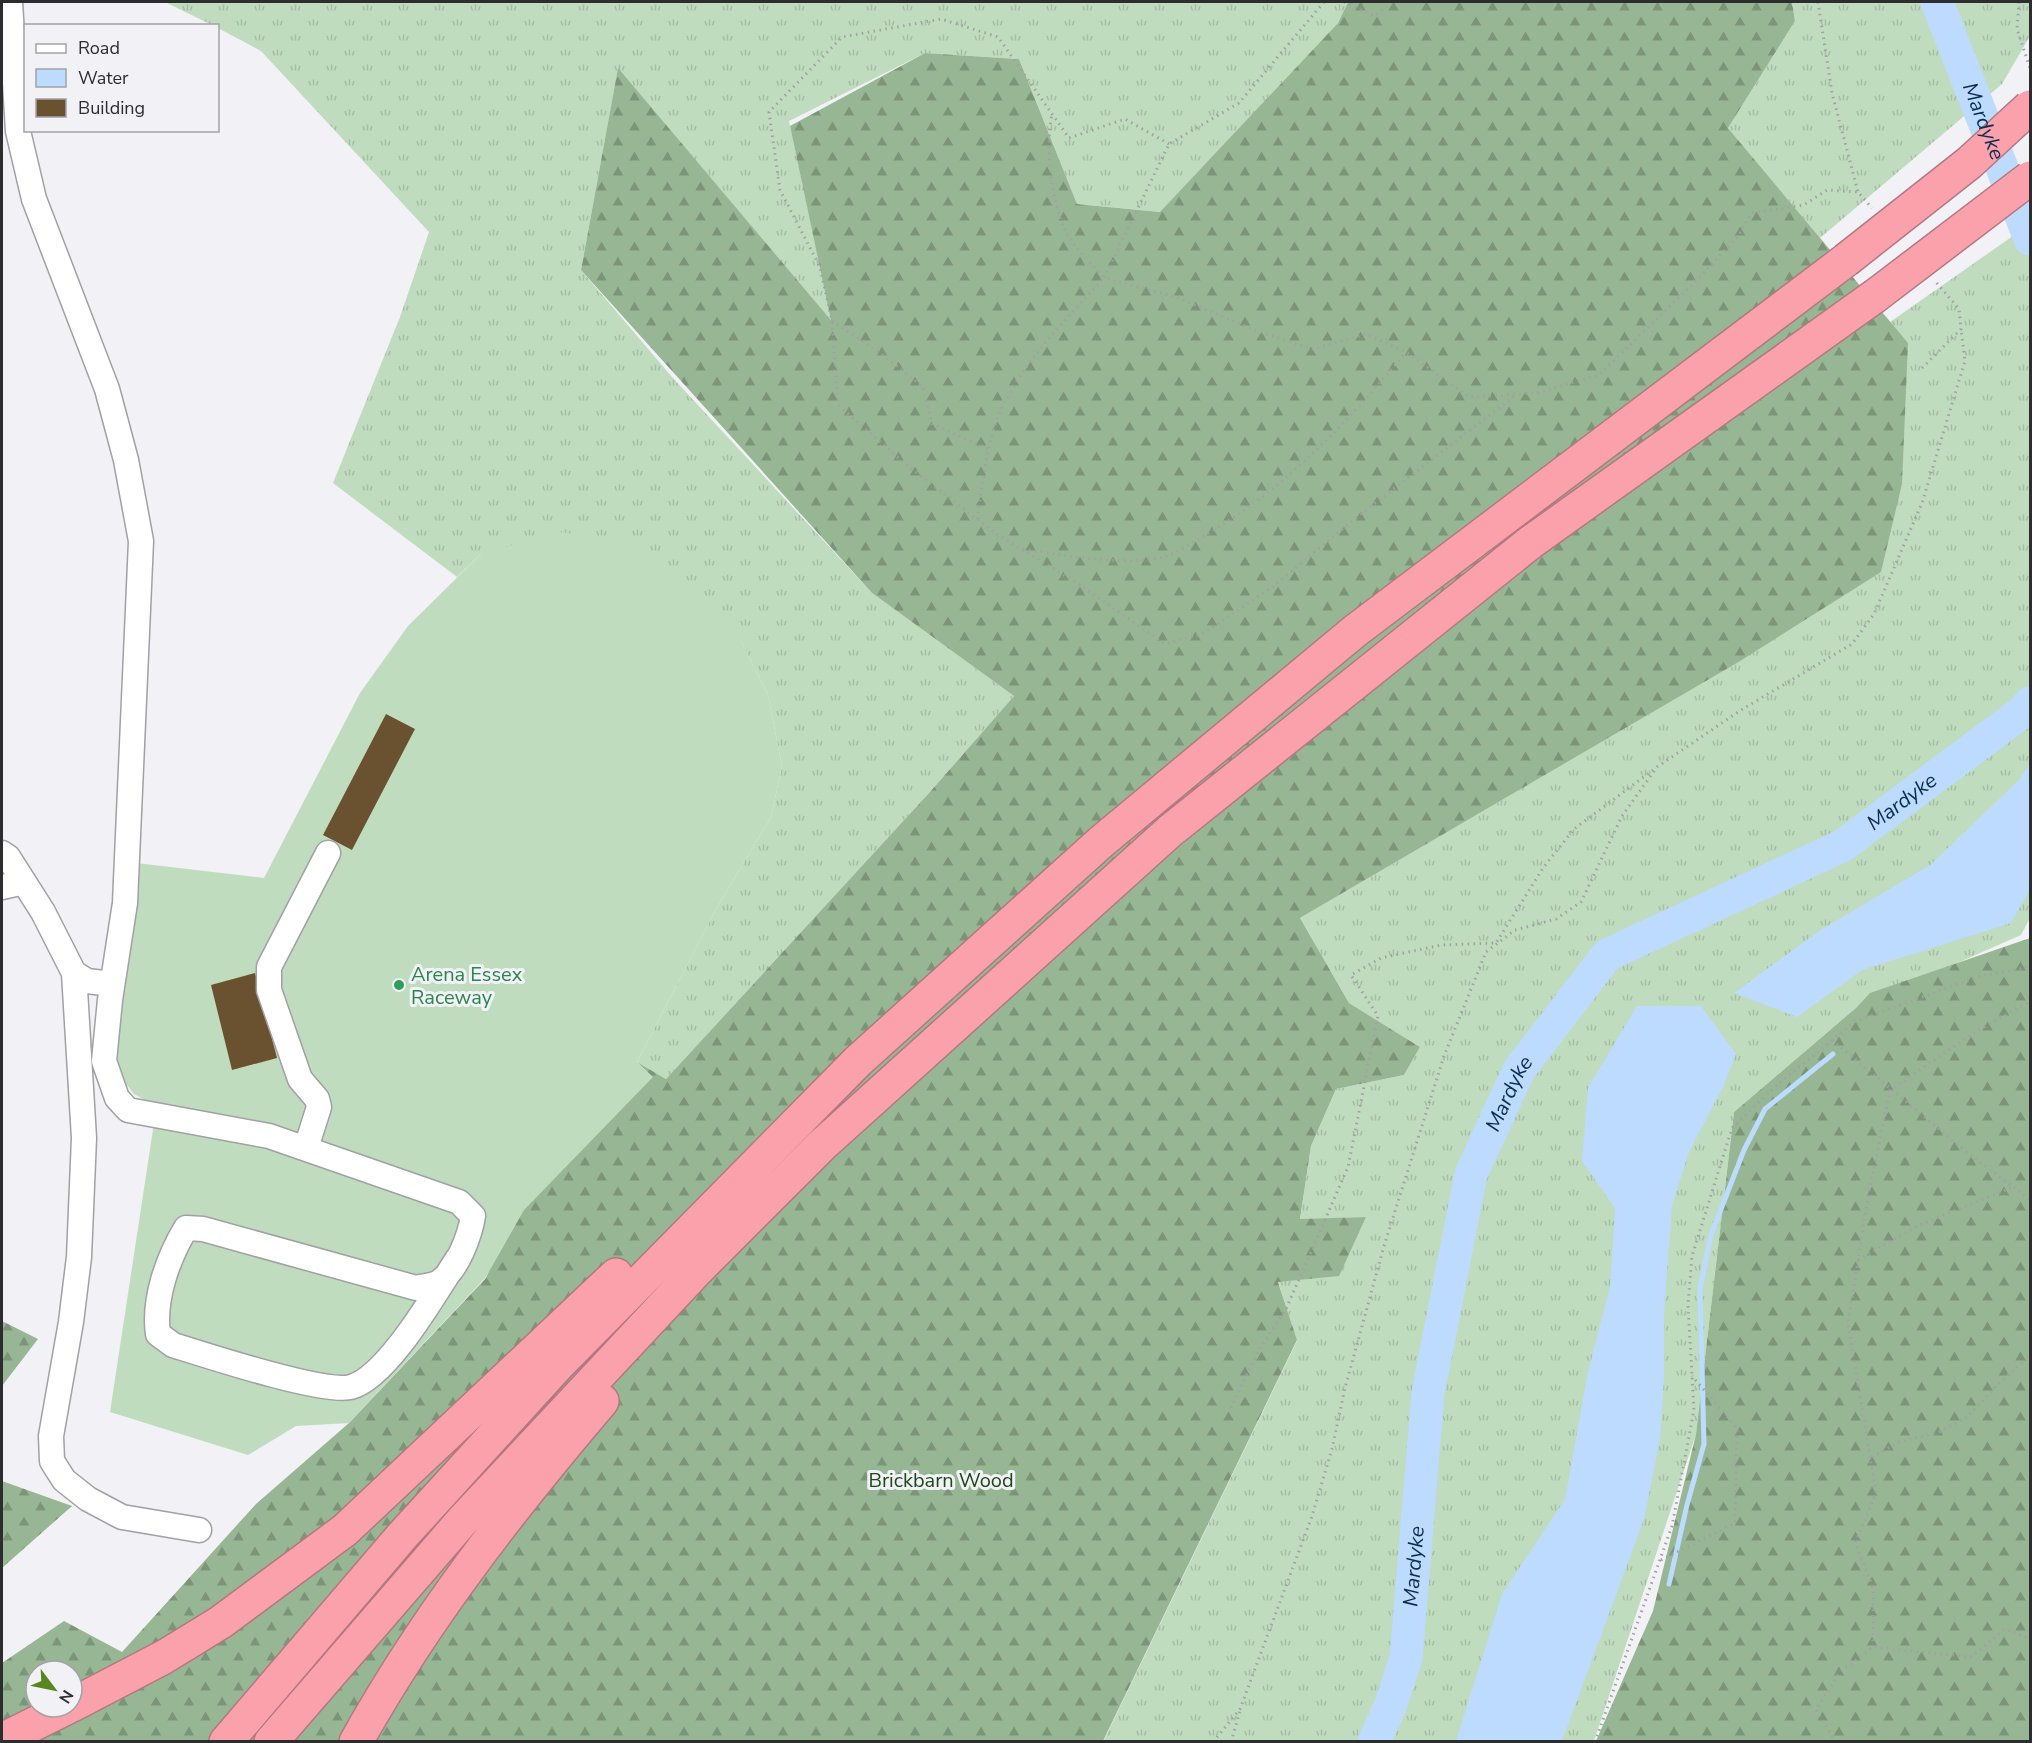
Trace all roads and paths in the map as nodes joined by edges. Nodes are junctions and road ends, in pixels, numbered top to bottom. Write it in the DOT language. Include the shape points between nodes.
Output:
graph roads {
  1 [pos="10,2"];
  2 [pos="1323,2"];
  3 [pos="1344,2"];
  4 [pos="1393,2"];
  5 [pos="1818,2"];
  6 [pos="2019,2"];
  7 [pos="2031,68"];
  8 [pos="2031,107"];
  9 [pos="1052,113"];
  10 [pos="1169,144"];
  11 [pos="2031,178"];
  12 [pos="1858,192"];
  13 [pos="1804,205"];
  14 [pos="1104,278"];
  15 [pos="832,321"];
  16 [pos="1961,329"];
  17 [pos="1406,352"];
  18 [pos="1517,394"];
  19 [pos="988,449"];
  20 [pos="977,519"];
  21 [pos="1021,549"];
  22 [pos="1657,767"];
  23 [pos="2,853"];
  24 [pos="328,853"];
  25 [pos="13,885"];
  26 [pos="1496,943"];
  27 [pos="2031,963"];
  28 [pos="74,974"];
  29 [pos="112,984"];
  30 [pos="2031,995"];
  31 [pos="1832,1040"];
  32 [pos="858,1061"];
  33 [pos="1890,1090"];
  34 [pos="871,1101"];
  35 [pos="306,1148"];
  36 [pos="2013,1187"];
  37 [pos="2031,1199"];
  38 [pos="458,1258"];
  39 [pos="1858,1260"];
  40 [pos="2031,1356"];
  41 [pos="1692,1375"];
  42 [pos="1231,1408"];
  43 [pos="1872,1457"];
  44 [pos="199,1530"];
  45 [pos="1660,1560"];
  46 [pos="2031,1639"];
  47 [pos="1873,1647"];
  48 [pos="84,1699"];
  49 [pos="1240,1709"];
  50 [pos="44,1719"];
  51 [pos="2,1740"];
  52 [pos="226,1742"];
  53 [pos="270,1742"];
  54 [pos="356,1742"];
  55 [pos="1213,1742"];
  56 [pos="1232,1742"];
  57 [pos="1595,1742"];
  58 [pos="1836,1742"];
  1 -- 29 [label="lane" via="18,131 34,199 106,389 126,460 141,541 125,903"];
  2 -- 10 [label="path" via="1239,103"];
  3 -- 4 [label="path" via="1374,16"];
  5 -- 12 [label="path" via="1832,93"];
  6 -- 7 [label="path" via="2017,29"];
  8 -- 32 [label="highway, bridge" via="1961,170 1846,260 1355,631 1101,842"];
  9 -- 10 [label="path" via="1069,138 1125,119"];
  9 -- 14 [label="path" via="1048,132 1050,174 1066,232"];
  9 -- 15 [label="path" via="998,37 940,19 842,37 769,112 780,190 820,267"];
  10 -- 14 [label="path"];
  11 -- 34 [label="highway, bridge" via="1875,296 1532,542 1170,831"];
  13 -- 18 [label="path" via="1752,213 1738,236 1698,279 1599,375 1536,393"];
  14 -- 17 [label="path" via="1176,297 1257,331 1313,349 1366,334"];
  14 -- 19 [label="path" via="1053,333 1006,400"];
  15 -- 19 [label="path" via="923,387 932,424"];
  15 -- 20 [label="path" via="838,405"];
  16 -- 22 [label="path" via="1965,361 1945,429 1922,503 1874,614 1852,644 1741,710"];
  17 -- 18 [label="path" via="1469,397"];
  17 -- 21 [label="path" via="1333,436 1288,476 1226,523 1166,557 1109,561"];
  18 -- 21 [label="path" via="1271,588 1204,633 1165,644"];
  19 -- 20 [label="path"];
  20 -- 21 [label="path"];
  22 -- 26 [label="path" via="1574,829 1543,868"];
  22 -- 26 [label="path" via="1622,816 1581,902 1556,919 1515,930"];
  23 -- 25 [label="lane" via="8,857"];
  24 -- 35 [label="lane" via="269,967 269,990 300,1079 319,1107"];
  25 -- 28 [label="lane" via="43,912"];
  26 -- 42 [label="path" via="1441,945 1381,958 1351,975 1378,1016 1348,1167 1286,1309 1259,1350"];
  26 -- 49 [label="path" via="1481,961 1444,1056 1363,1318 1317,1499"];
  27 -- 31 [label="path" via="2025,968 1980,976 1856,1022"];
  28 -- 29 [label="lane" via="87,981"];
  28 -- 44 [label="lane" via="84,1138 79,1257 51,1436 52,1461 64,1480 88,1499 122,1517"];
  29 -- 35 [label="lane" via="104,1061 117,1098 128,1110 269,1136"];
  30 -- 33 [label="path" via="2027,1003 1980,1029"];
  31 -- 33 [label="path"];
  31 -- 41 [label="path" via="1732,1128 1692,1256 1688,1305"];
  32 -- 48 [label="highway" via="778,1123 345,1530 221,1622"];
  32 -- 52 [label="highway" via="558,1365 402,1536"];
  33 -- 36 [label="path"];
  33 -- 39 [label="path"];
  34 -- 53 [label="highway" via="813,1154 597,1375 463,1520"];
  34 -- 54 [label="highway" via="824,1170 724,1270 550,1462 456,1582"];
  35 -- 38 [label="lane" via="459,1202 473,1215 470,1235"];
  36 -- 37 [label="path"];
  36 -- 39 [label="path" via="1917,1226"];
  38 -- 38 [label="lane" via="439,1282 416,1288 203,1229 186,1228 174,1248 165,1278 156,1317 158,1334 173,1345 300,1380 351,1387 376,1370 405,1340"];
  39 -- 43 [label="path" via="1848,1323"];
  40 -- 43 [label="path" via="1967,1417 1937,1433 1901,1441"];
  41 -- 45 [label="path" via="1694,1410 1672,1526"];
  41 -- 45 [label="path" via="1737,1428 1735,1523"];
  43 -- 47 [label="path" via="1876,1493 1855,1543 1873,1587"];
  45 -- 57 [label="path"];
  46 -- 47 [label="path" via="2006,1629 1971,1657"];
  47 -- 58 [label="path" via="1839,1673 1816,1710"];
  49 -- 55 [label="path"];
  49 -- 56 [label="path"];
  50 -- 51 [label="highway"];
}
